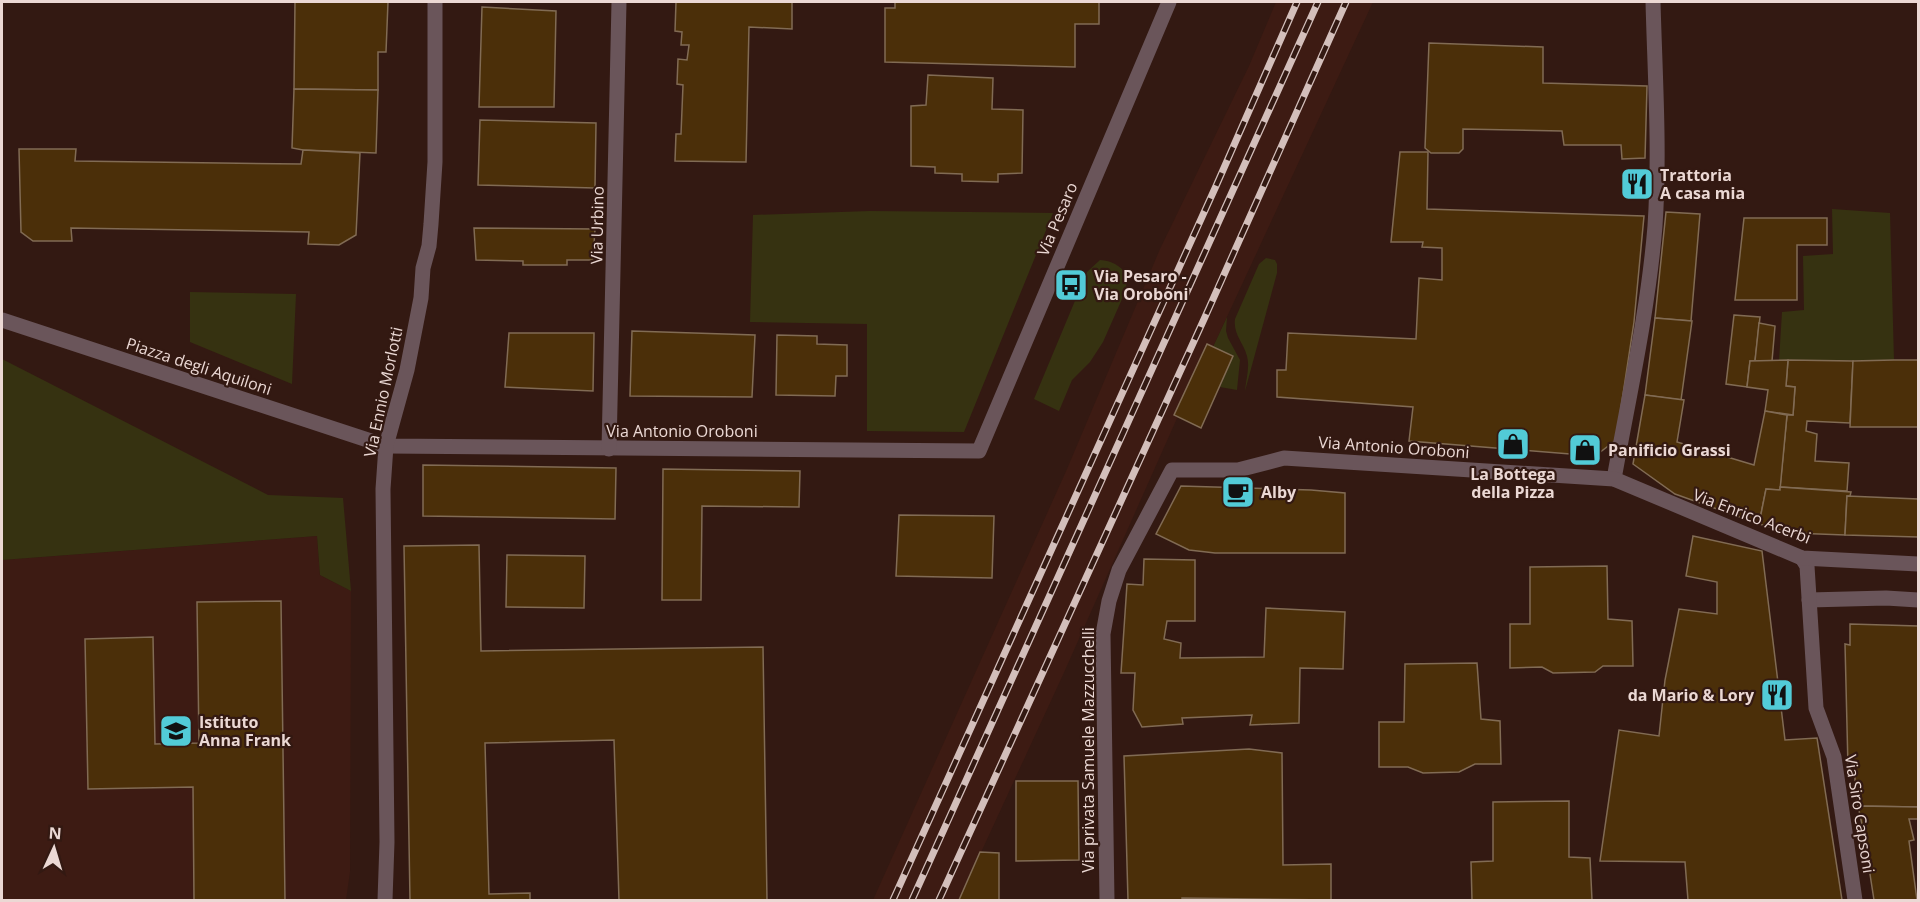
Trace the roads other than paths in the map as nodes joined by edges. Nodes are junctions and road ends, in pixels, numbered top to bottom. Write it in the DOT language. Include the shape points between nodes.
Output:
graph roads {
  1 [pos="435,2"];
  2 [pos="619,2"];
  3 [pos="1169,2"];
  4 [pos="1653,2"];
  5 [pos="2,320"];
  6 [pos="386,446"];
  7 [pos="609,449"];
  8 [pos="979,451"];
  9 [pos="1172,470"];
  10 [pos="1614,479"];
  11 [pos="1802,558"];
  12 [pos="1918,564"];
  13 [pos="1809,600"];
  14 [pos="1918,600"];
  15 [pos="385,900"];
  16 [pos="1107,900"];
  17 [pos="1855,900"];
  1 -- 6 [label="street, Via Ennio Morlotti" via="435,162 429,246 406,370"];
  2 -- 7 [label="street, Via Urbino"];
  3 -- 8 [label="street, Via Pesaro"];
  4 -- 10 [label="street" via="1654,228 1643,328"];
  5 -- 6 [label="street, Piazza degli Aquiloni"];
  6 -- 7 [label="street, Via Antonio Oroboni"];
  6 -- 15 [label="street, Via Ennio Morlotti"];
  7 -- 8 [label="street, Via Antonio Oroboni"];
  9 -- 10 [label="street, Via Antonio Oroboni" via="1238,470 1284,458"];
  9 -- 16 [label="street, Via privata Samuele Mazzucchelli" via="1119,570 1103,634"];
  10 -- 11 [label="street, Via Enrico Acerbi"];
  11 -- 12 [label="street, Via Enrico Acerbi"];
  11 -- 13 [label="street, Via Siro Capsoni" via="1808,566"];
  13 -- 14 [label="street"];
  13 -- 17 [label="street, Via Siro Capsoni" via="1816,708 1834,757"];
}
